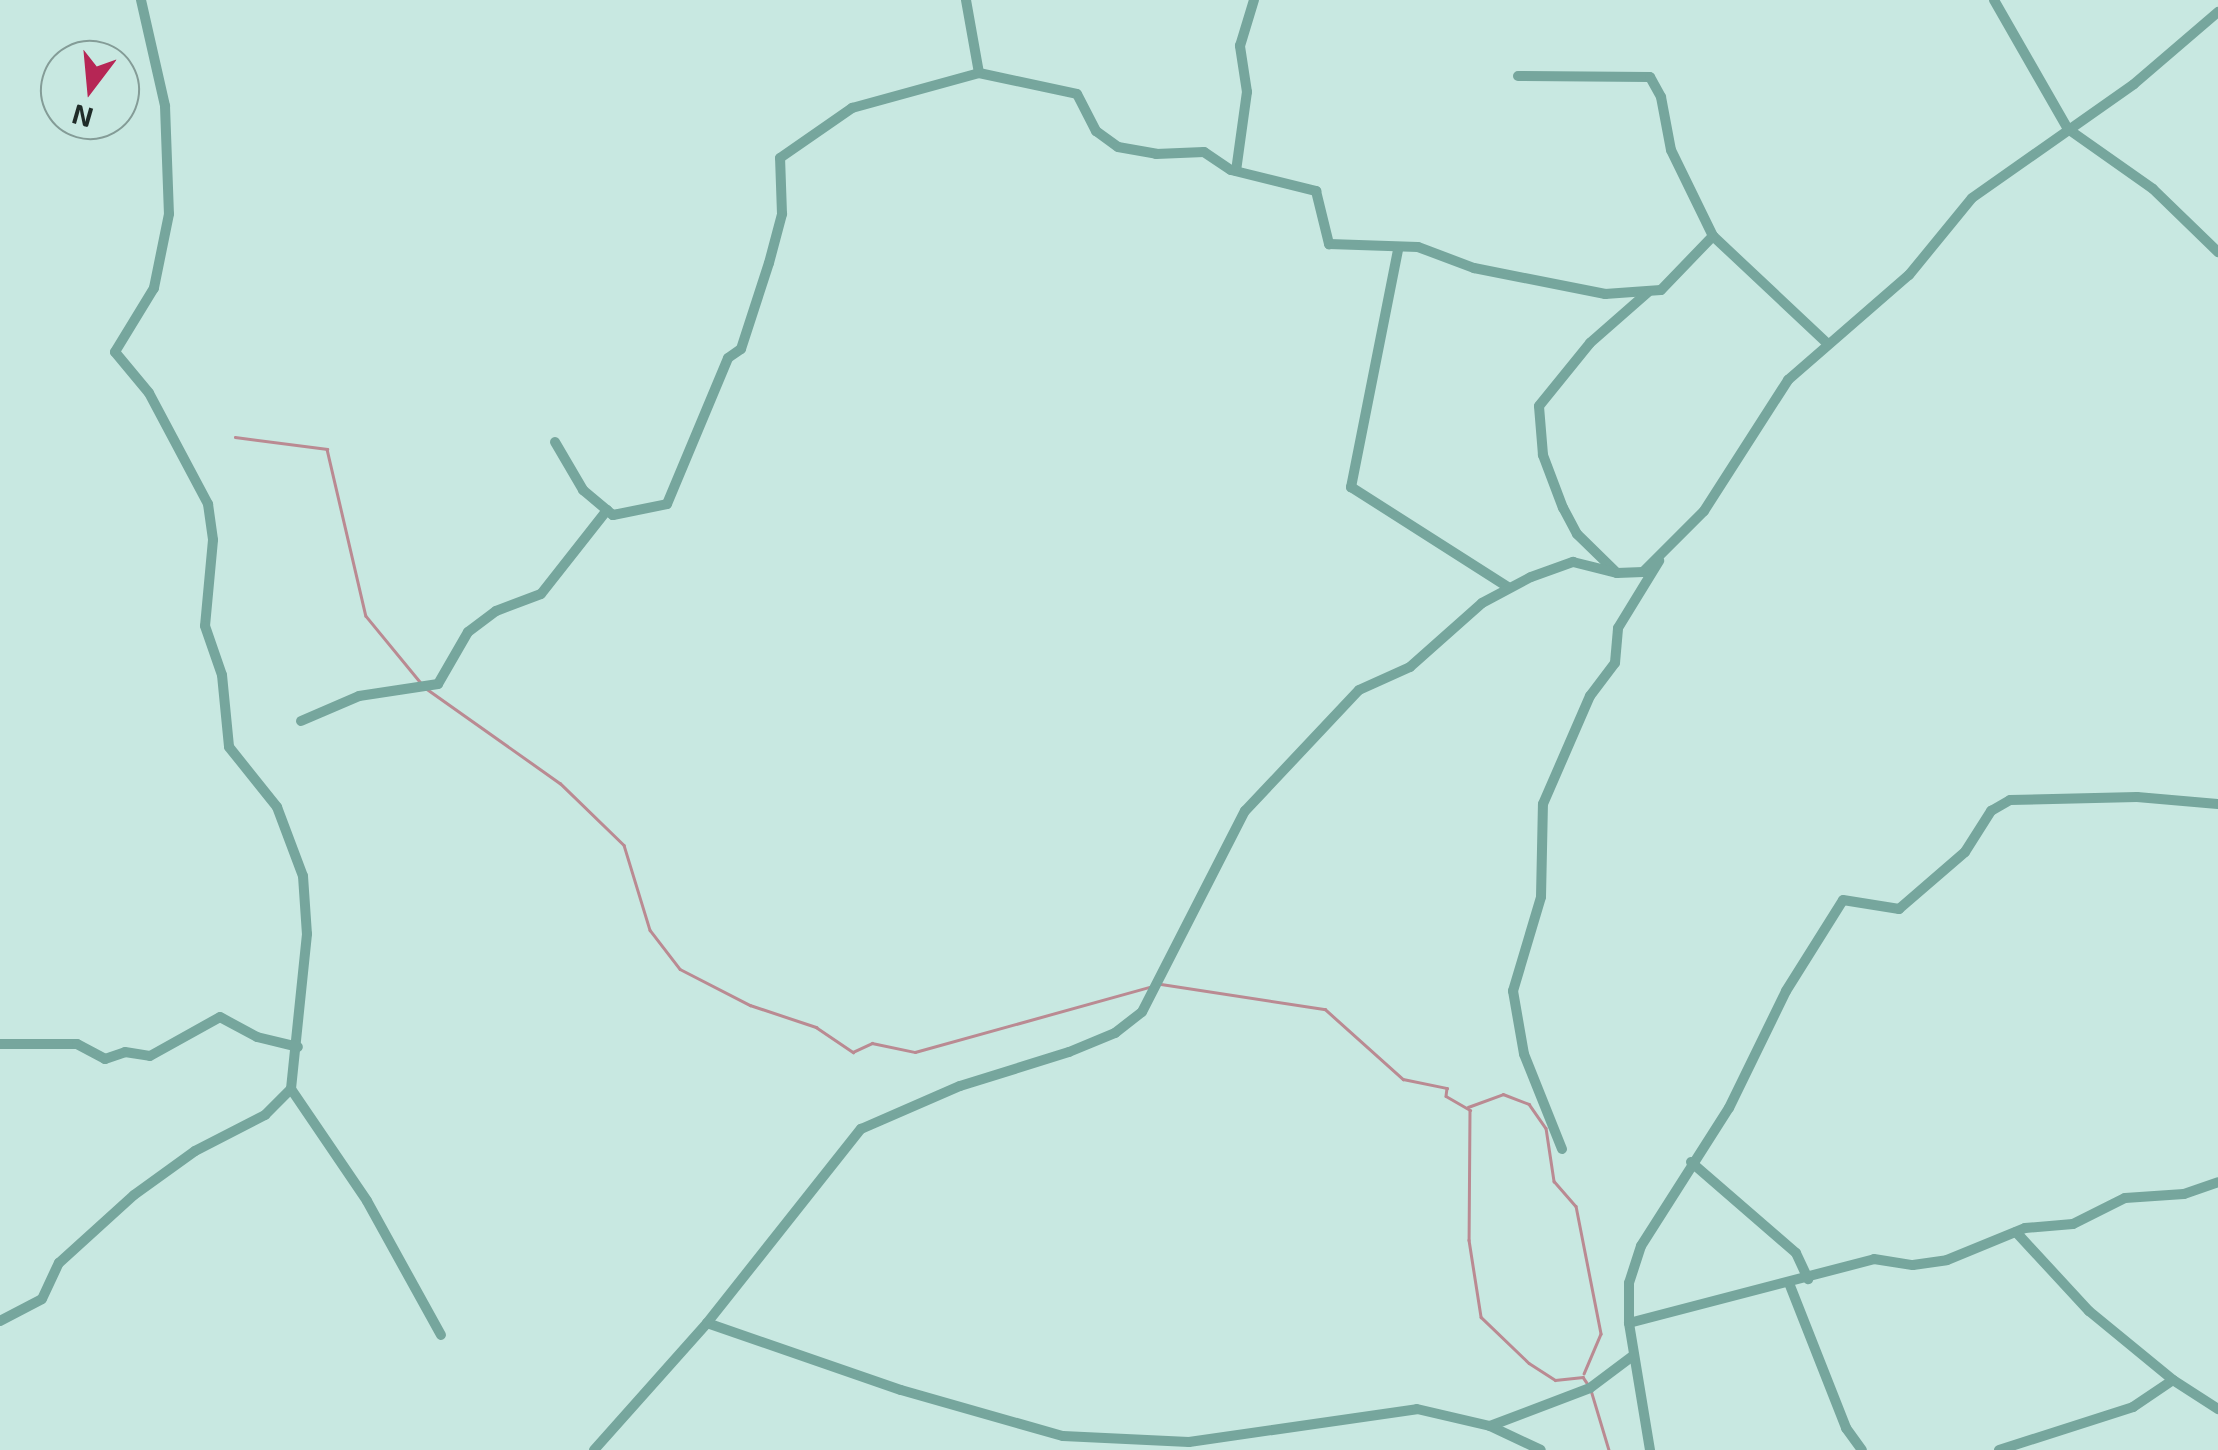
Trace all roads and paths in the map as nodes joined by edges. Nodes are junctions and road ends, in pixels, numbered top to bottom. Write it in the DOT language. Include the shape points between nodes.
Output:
graph roads {
  1 [pos="142,0"];
  2 [pos="966,0"];
  3 [pos="1254,0"];
  4 [pos="1994,0"];
  5 [pos="2218,12"];
  6 [pos="979,73"];
  7 [pos="1518,76"];
  8 [pos="2068,129"];
  9 [pos="1236,171"];
  10 [pos="1714,236"];
  11 [pos="1398,250"];
  12 [pos="2218,252"];
  13 [pos="1648,292"];
  14 [pos="1827,343"];
  15 [pos="555,442"];
  16 [pos="607,510"];
  17 [pos="1660,558"];
  18 [pos="1618,574"];
  19 [pos="1508,587"];
  20 [pos="301,720"];
  21 [pos="2218,804"];
  22 [pos="0,1044"];
  23 [pos="298,1047"];
  24 [pos="291,1088"];
  25 [pos="1562,1149"];
  26 [pos="1691,1162"];
  27 [pos="2218,1182"];
  28 [pos="2016,1232"];
  29 [pos="1808,1280"];
  30 [pos="1789,1283"];
  31 [pos="0,1320"];
  32 [pos="708,1323"];
  33 [pos="1629,1323"];
  34 [pos="441,1335"];
  35 [pos="1634,1354"];
  36 [pos="2173,1380"];
  37 [pos="2218,1409"];
  38 [pos="1490,1426"];
  39 [pos="1188,1446"];
  40 [pos="594,1450"];
  41 [pos="1541,1450"];
  42 [pos="1650,1450"];
  43 [pos="1862,1450"];
  44 [pos="2000,1450"];
  1 -- 23 [label="street" via="167,120 169,214 154,288 116,352 150,393 211,516 205,626 222,676 229,747 278,807 308,904"];
  2 -- 6 [label="street"];
  3 -- 9 [label="street" via="1240,46 1246,92"];
  4 -- 8 [label="street"];
  5 -- 8 [label="street" via="2134,84"];
  6 -- 9 [label="street" via="1077,94 1096,131 1118,147 1204,152"];
  6 -- 16 [label="street" via="852,108 780,158 782,214 769,263 741,349 728,358 670,500 616,515"];
  7 -- 10 [label="street" via="1650,77 1661,96 1671,150"];
  8 -- 12 [label="street" via="2153,189"];
  8 -- 14 [label="street" via="1972,198 1909,276"];
  9 -- 11 [label="street" via="1316,191 1329,244"];
  10 -- 13 [label="street" via="1698,245 1669,284"];
  10 -- 14 [label="street"];
  11 -- 13 [label="street" via="1418,247 1474,268 1573,290"];
  11 -- 19 [label="street" via="1351,487"];
  13 -- 18 [label="street" via="1590,343 1538,406 1542,455 1563,508 1577,534"];
  14 -- 17 [label="street" via="1788,380 1704,511"];
  15 -- 16 [label="street" via="582,490"];
  16 -- 20 [label="street" via="540,594 490,614 468,632 438,684 359,696"];
  17 -- 18 [label="street" via="1643,572"];
  17 -- 25 [label="street" via="1618,628 1615,663 1590,696 1541,814 1541,897 1513,991 1524,1054"];
  18 -- 19 [label="street" via="1566,563"];
  19 -- 32 [label="street" via="1423,658 1359,690 1317,740 1260,790 1142,1012 1070,1052 960,1086 862,1129"];
  21 -- 26 [label="street" via="2138,797 2010,800 1991,810 1965,852 1899,909 1843,900 1801,964 1729,1108"];
  22 -- 23 [label="street" via="77,1044 105,1060 125,1052 150,1056 220,1016 257,1037"];
  23 -- 24 [label="street"];
  24 -- 31 [label="street" via="265,1115 195,1151 134,1194 59,1263 42,1298"];
  24 -- 34 [label="street" via="372,1210"];
  26 -- 29 [label="street" via="1796,1253"];
  26 -- 33 [label="street" via="1641,1246 1629,1283"];
  27 -- 28 [label="street" via="2184,1194 2136,1196 2067,1226"];
  28 -- 29 [label="street" via="1948,1260 1913,1265 1874,1259"];
  28 -- 36 [label="street" via="2090,1311"];
  29 -- 30 [label="street"];
  30 -- 33 [label="street"];
  30 -- 43 [label="street" via="1846,1428"];
  32 -- 39 [label="street" via="901,1390 1063,1436"];
  32 -- 40 [label="street"];
  33 -- 35 [label="street"];
  35 -- 38 [label="street" via="1590,1388"];
  35 -- 42 [label="street"];
  36 -- 37 [label="street"];
  36 -- 44 [label="street" via="2140,1405"];
  38 -- 39 [label="street" via="1417,1409"];
  38 -- 41 [label="street"];
}
